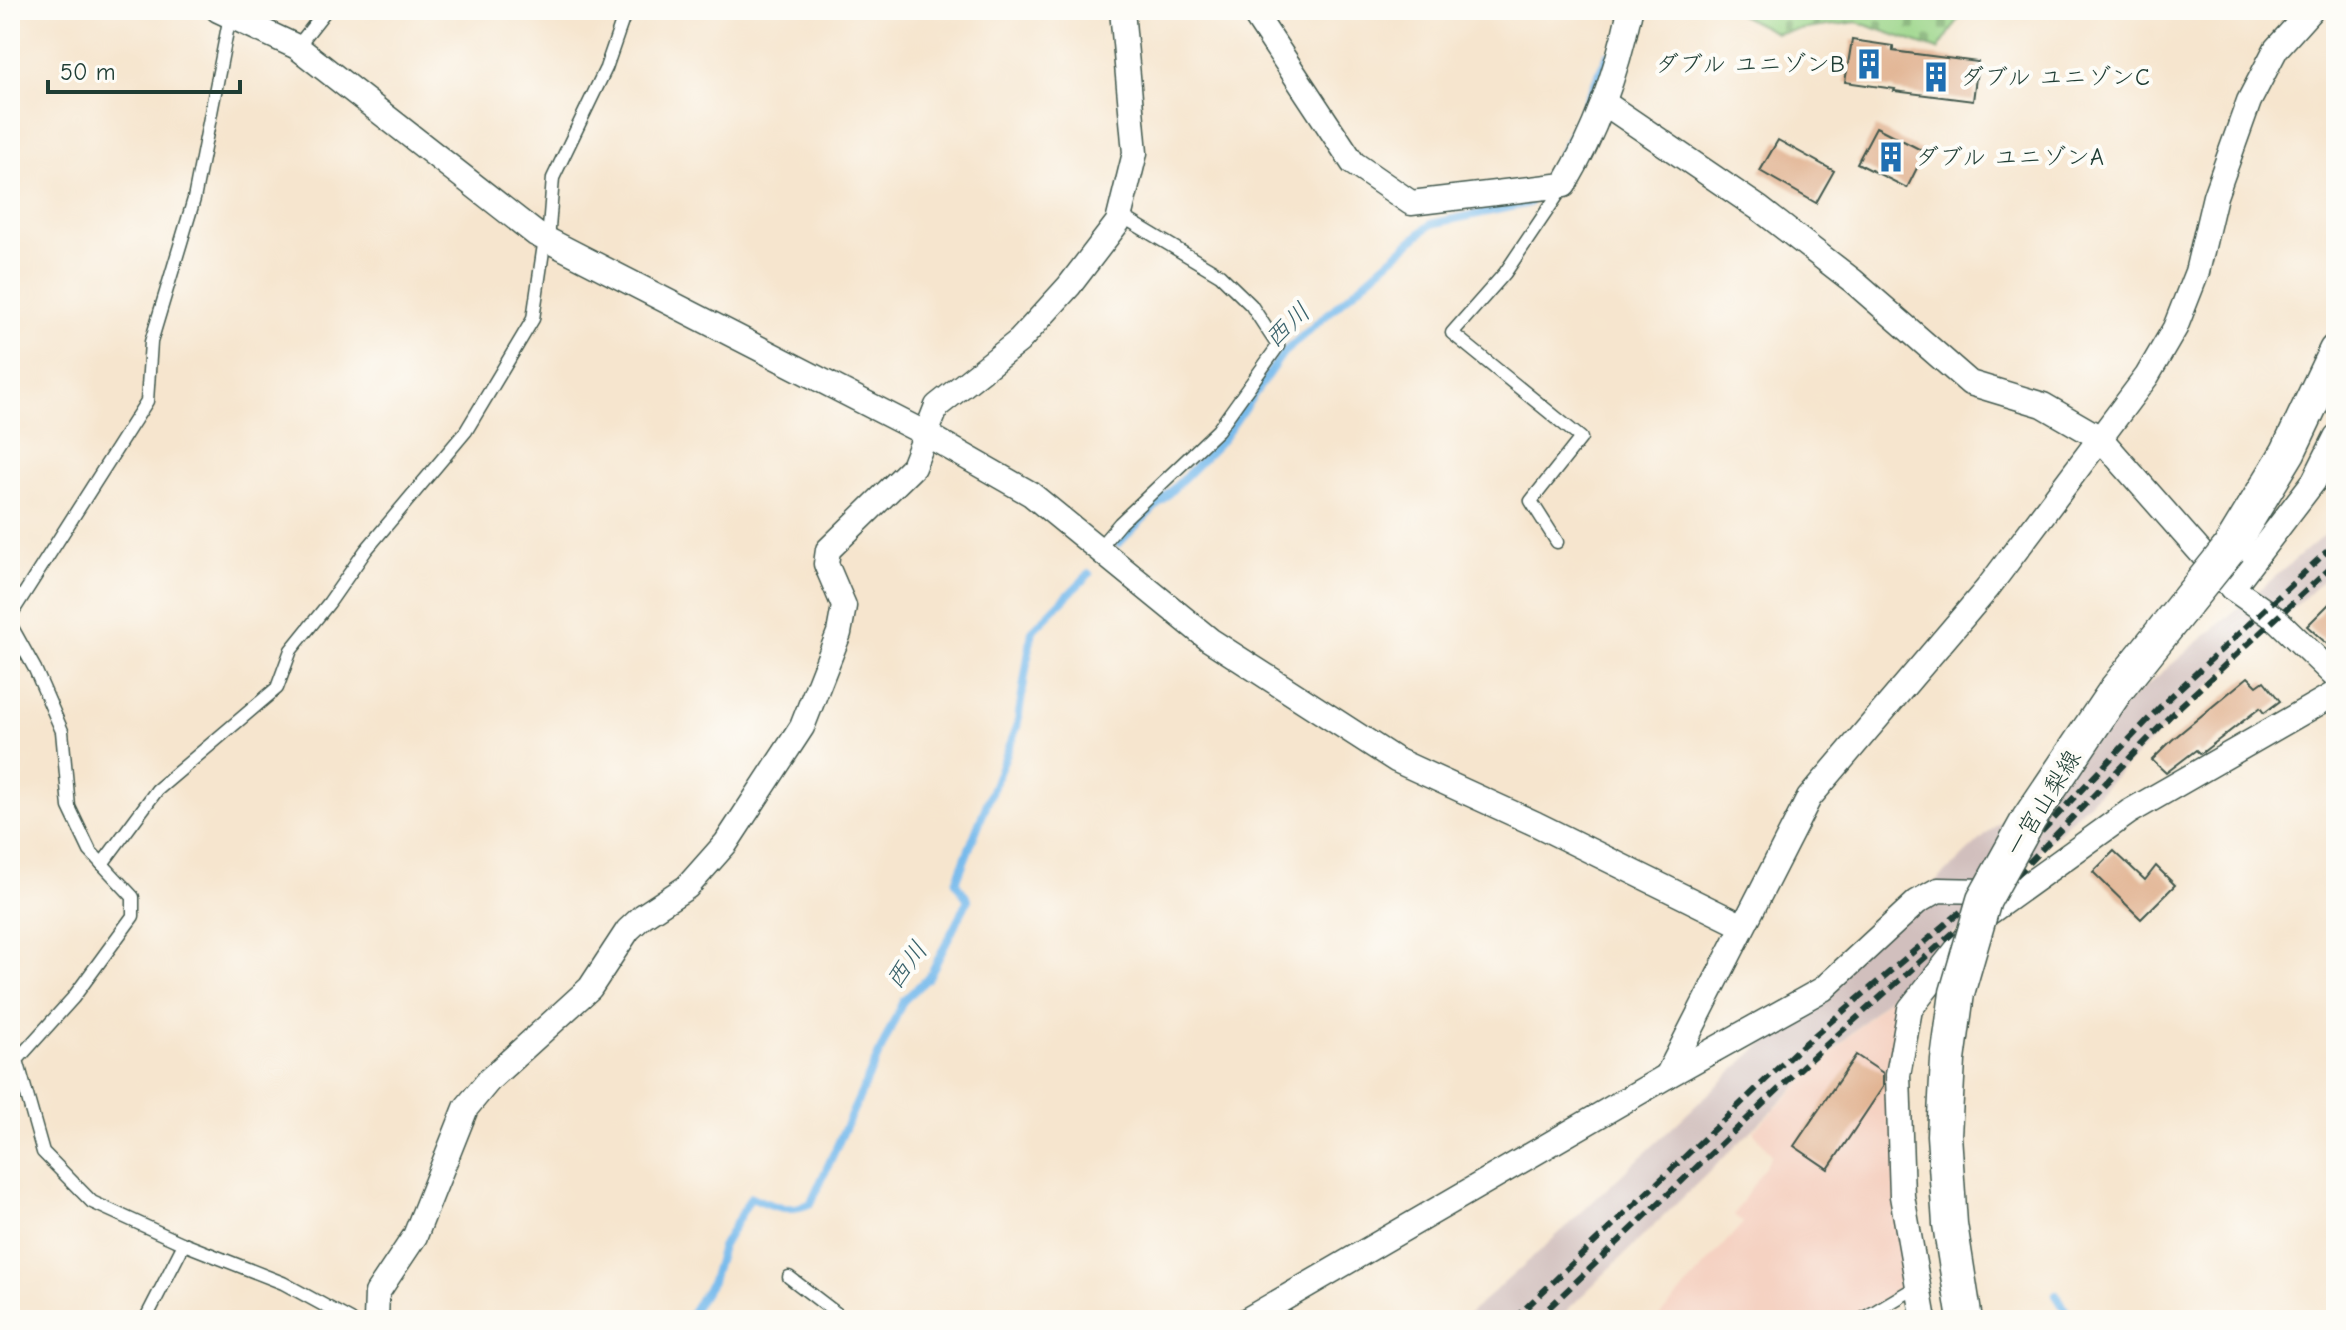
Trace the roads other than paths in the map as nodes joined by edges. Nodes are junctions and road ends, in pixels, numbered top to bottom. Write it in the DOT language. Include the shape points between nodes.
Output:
graph roads {
  1 [pos="326,10"];
  2 [pos="626,10"];
  3 [pos="1122,10"];
  4 [pos="1252,10"];
  5 [pos="1630,10"];
  6 [pos="2308,11"];
  7 [pos="224,13"];
  8 [pos="297,47"];
  9 [pos="1603,102"];
  10 [pos="1564,185"];
  11 [pos="1120,215"];
  12 [pos="548,241"];
  13 [pos="2336,351"];
  14 [pos="926,434"];
  15 [pos="2336,437"];
  16 [pos="2100,438"];
  17 [pos="1557,542"];
  18 [pos="1098,549"];
  19 [pos="2232,588"];
  20 [pos="10,616"];
  21 [pos="10,624"];
  22 [pos="2336,677"];
  23 [pos="2336,693"];
  24 [pos="102,864"];
  25 [pos="1981,918"];
  26 [pos="1743,926"];
  27 [pos="13,1060"];
  28 [pos="1667,1076"];
  29 [pos="184,1244"];
  30 [pos="789,1277"];
  31 [pos="1918,1286"];
  32 [pos="145,1320"];
  33 [pos="351,1320"];
  34 [pos="376,1320"];
  35 [pos="845,1320"];
  36 [pos="1247,1320"];
  37 [pos="1861,1320"];
  38 [pos="1924,1320"];
  39 [pos="1965,1320"];
  1 -- 8 [label="lane"];
  2 -- 12 [label="lane" via="606,68 553,178"];
  3 -- 11 [label="street" via="1135,153"];
  4 -- 10 [label="street" via="1353,163 1411,203"];
  5 -- 9 [label="street"];
  6 -- 16 [label="street" via="2276,49 2249,101 2175,328"];
  7 -- 8 [label="street"];
  7 -- 20 [label="lane" via="194,199 151,342 147,401"];
  8 -- 12 [label="street"];
  9 -- 10 [label="street" via="1586,149"];
  9 -- 16 [label="street" via="1760,209 1970,383 2043,405"];
  10 -- 17 [label="lane" via="1505,273 1452,333 1581,438 1531,501"];
  11 -- 14 [label="street" via="1069,286 1019,341 937,406"];
  11 -- 18 [label="lane" via="1220,275 1251,305 1278,346 1218,430"];
  12 -- 14 [label="street"];
  12 -- 24 [label="lane" via="533,319 466,431 291,650 277,688 157,790"];
  13 -- 39 [label="main road, 一宮山梨線, bridge" via="2288,452 2229,549 2116,690 2029,819 1984,900 1957,993 1944,1135 1950,1224"];
  14 -- 18 [label="street" via="1031,494"];
  14 -- 34 [label="street" via="913,467 828,550 826,564 844,606 839,633 802,727 726,843 687,887 628,930 590,988 490,1079 466,1108 415,1236 377,1293"];
  15 -- 19 [label="street" via="2314,481"];
  16 -- 19 [label="street"];
  16 -- 26 [label="street" via="1987,589 1809,798"];
  18 -- 26 [label="street" via="1210,640 1396,760"];
  19 -- 22 [label="street" via="2276,619"];
  21 -- 24 [label="lane" via="62,731 69,807"];
  23 -- 25 [label="street" via="2129,812"];
  24 -- 27 [label="lane" via="133,897 133,916 73,998"];
  25 -- 28 [label="street" via="1998,894 1938,890 1917,902 1823,989"];
  25 -- 31 [label="street" via="1910,1009 1898,1075 1902,1196"];
  26 -- 28 [label="street"];
  27 -- 29 [label="lane" via="43,1152 92,1202"];
  28 -- 36 [label="street"];
  29 -- 32 [label="lane"];
  29 -- 33 [label="lane" via="283,1283"];
  30 -- 35 [label="lane"];
  31 -- 37 [label="lane"];
  31 -- 38 [label="street"];
}
